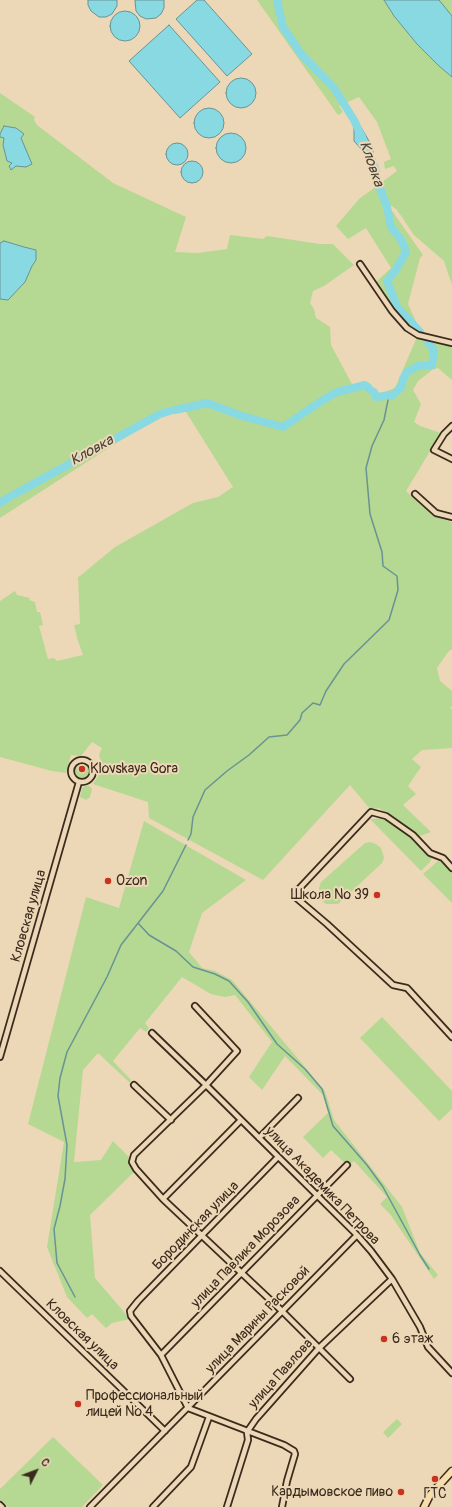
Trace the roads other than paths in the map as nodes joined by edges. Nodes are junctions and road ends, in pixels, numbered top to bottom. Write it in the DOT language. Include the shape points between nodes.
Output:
graph roads {
  1 [pos="360,264"];
  2 [pos="452,343"];
  3 [pos="452,426"];
  4 [pos="452,459"];
  5 [pos="415,494"];
  6 [pos="452,517"];
  7 [pos="79,782"];
  8 [pos="452,868"];
  9 [pos="195,1006"];
  10 [pos="152,1034"];
  11 [pos="452,1037"];
  12 [pos="0,1057"];
  13 [pos="134,1084"];
  14 [pos="206,1085"];
  15 [pos="298,1098"];
  16 [pos="171,1120"];
  17 [pos="241,1120"];
  18 [pos="259,1138"];
  19 [pos="278,1157"];
  20 [pos="347,1165"];
  21 [pos="317,1195"];
  22 [pos="163,1199"];
  23 [pos="357,1235"];
  24 [pos="203,1236"];
  25 [pos="0,1271"];
  26 [pos="241,1272"];
  27 [pos="392,1279"];
  28 [pos="282,1311"];
  29 [pos="318,1348"];
  30 [pos="161,1355"];
  31 [pos="452,1373"];
  32 [pos="350,1379"];
  33 [pos="188,1408"];
  34 [pos="209,1417"];
  35 [pos="165,1431"];
  36 [pos="247,1432"];
  37 [pos="452,1470"];
  38 [pos="157,1506"];
  39 [pos="90,1507"];
  40 [pos="228,1507"];
  41 [pos="282,1507"];
  42 [pos="424,1507"];
  1 -- 2 [label="street" via="392,312 407,328 418,335"];
  3 -- 4 [label="street" via="434,450"];
  5 -- 6 [label="street" via="436,513"];
  7 -- 7 [label="street" via="87,782 93,775 92,766 86,761 77,761 72,768 72,777"];
  7 -- 12 [label="street, Кловская улица"];
  8 -- 11 [label="street" via="443,858 430,853 413,835 386,816 371,812 294,896 315,912 393,985 406,988"];
  9 -- 14 [label="street" via="237,1051"];
  10 -- 14 [label="street, улица Академика Петрова"];
  13 -- 16 [label="street"];
  14 -- 16 [label="street"];
  14 -- 17 [label="street, улица Академика Петрова"];
  15 -- 18 [label="street"];
  16 -- 22 [label="street" via="134,1155 132,1162"];
  17 -- 18 [label="street, улица Академика Петрова"];
  17 -- 22 [label="street"];
  18 -- 19 [label="street, улица Академика Петрова"];
  19 -- 21 [label="street, улица Академика Петрова"];
  19 -- 24 [label="street, Бородинская улица"];
  20 -- 21 [label="street, улица Павлика Морозова"];
  21 -- 23 [label="street, улица Академика Петрова"];
  21 -- 26 [label="street, улица Павлика Морозова"];
  22 -- 24 [label="street"];
  23 -- 27 [label="street, улица Академика Петрова"];
  23 -- 28 [label="street, улица Марины Расковой"];
  24 -- 26 [label="street"];
  24 -- 30 [label="street, Бородинская улица" via="130,1311 131,1316"];
  25 -- 35 [label="street, Кловская улица"];
  26 -- 28 [label="street"];
  26 -- 30 [label="street, улица Павлика Морозова"];
  27 -- 29 [label="street, улица Павлова"];
  27 -- 31 [label="street, улица Академика Петрова" via="420,1327 428,1347"];
  28 -- 29 [label="street"];
  28 -- 33 [label="street, улица Марины Расковой"];
  29 -- 32 [label="street"];
  29 -- 36 [label="street, улица Павлова"];
  30 -- 33 [label="street"];
  33 -- 34 [label="street"];
  33 -- 35 [label="street, улица Марины Расковой"];
  34 -- 36 [label="street"];
  34 -- 38 [label="street" via="191,1467"];
  35 -- 39 [label="street, улица Марины Расковой"];
  36 -- 40 [label="street, улица Павлова" via="248,1440"];
  36 -- 41 [label="street" via="294,1451"];
  37 -- 42 [label="main road" via="430,1495"];
}
